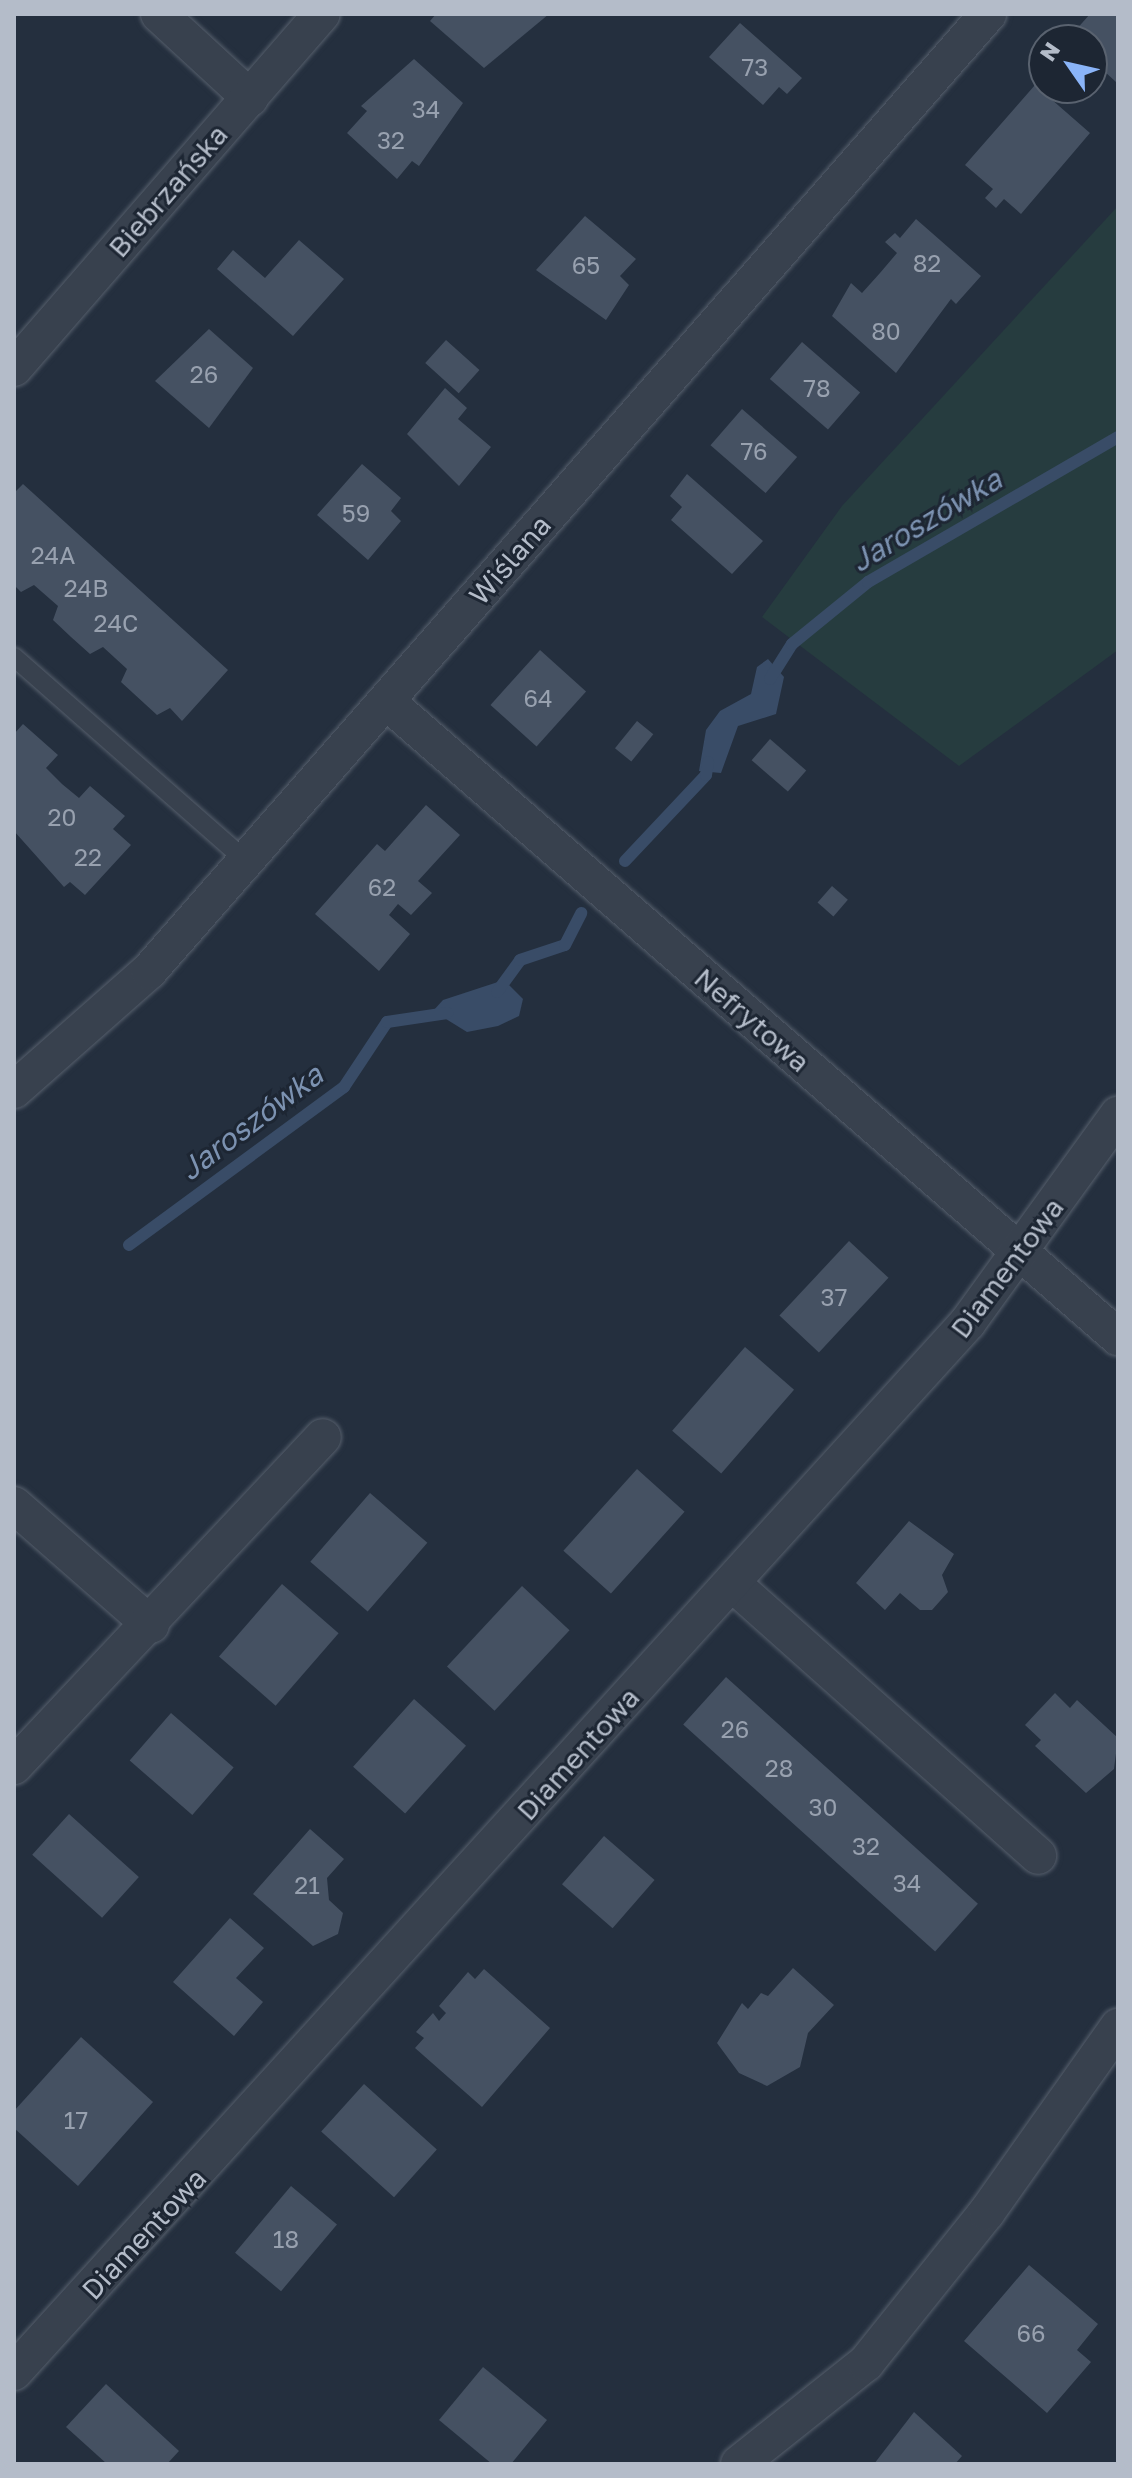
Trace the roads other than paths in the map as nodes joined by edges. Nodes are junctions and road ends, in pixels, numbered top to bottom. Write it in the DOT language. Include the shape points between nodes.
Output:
graph roads {
  1 [pos="159,14"];
  2 [pos="322,14"];
  3 [pos="988,14"];
  4 [pos="250,98"];
  5 [pos="14,368"];
  6 [pos="14,657"];
  7 [pos="386,701"];
  8 [pos="246,861"];
  9 [pos="14,1090"];
  10 [pos="1118,1115"];
  11 [pos="1019,1253"];
  12 [pos="1118,1337"];
  13 [pos="323,1437"];
  14 [pos="14,1505"];
  15 [pos="732,1583"];
  16 [pos="151,1625"];
  17 [pos="14,1766"];
  18 [pos="1038,1856"];
  19 [pos="1118,2027"];
  20 [pos="14,2372"];
  21 [pos="739,2464"];
  1 -- 4 [label="street"];
  2 -- 4 [label="street, Biebrzańska"];
  3 -- 7 [label="street, Wiślana"];
  4 -- 5 [label="street, Biebrzańska"];
  6 -- 8 [label="lane"];
  7 -- 8 [label="street, Wiślana"];
  7 -- 11 [label="street, Nefrytowa"];
  8 -- 9 [label="street, Wiślana" via="149,971"];
  10 -- 11 [label="street, Diamentowa"];
  11 -- 12 [label="street, Nefrytowa"];
  11 -- 15 [label="street, Diamentowa" via="968,1322"];
  13 -- 16 [label="street"];
  14 -- 16 [label="street"];
  15 -- 18 [label="street"];
  15 -- 20 [label="street, Diamentowa"];
  16 -- 17 [label="street"];
  19 -- 21 [label="street" via="987,2212 866,2363"];
}
